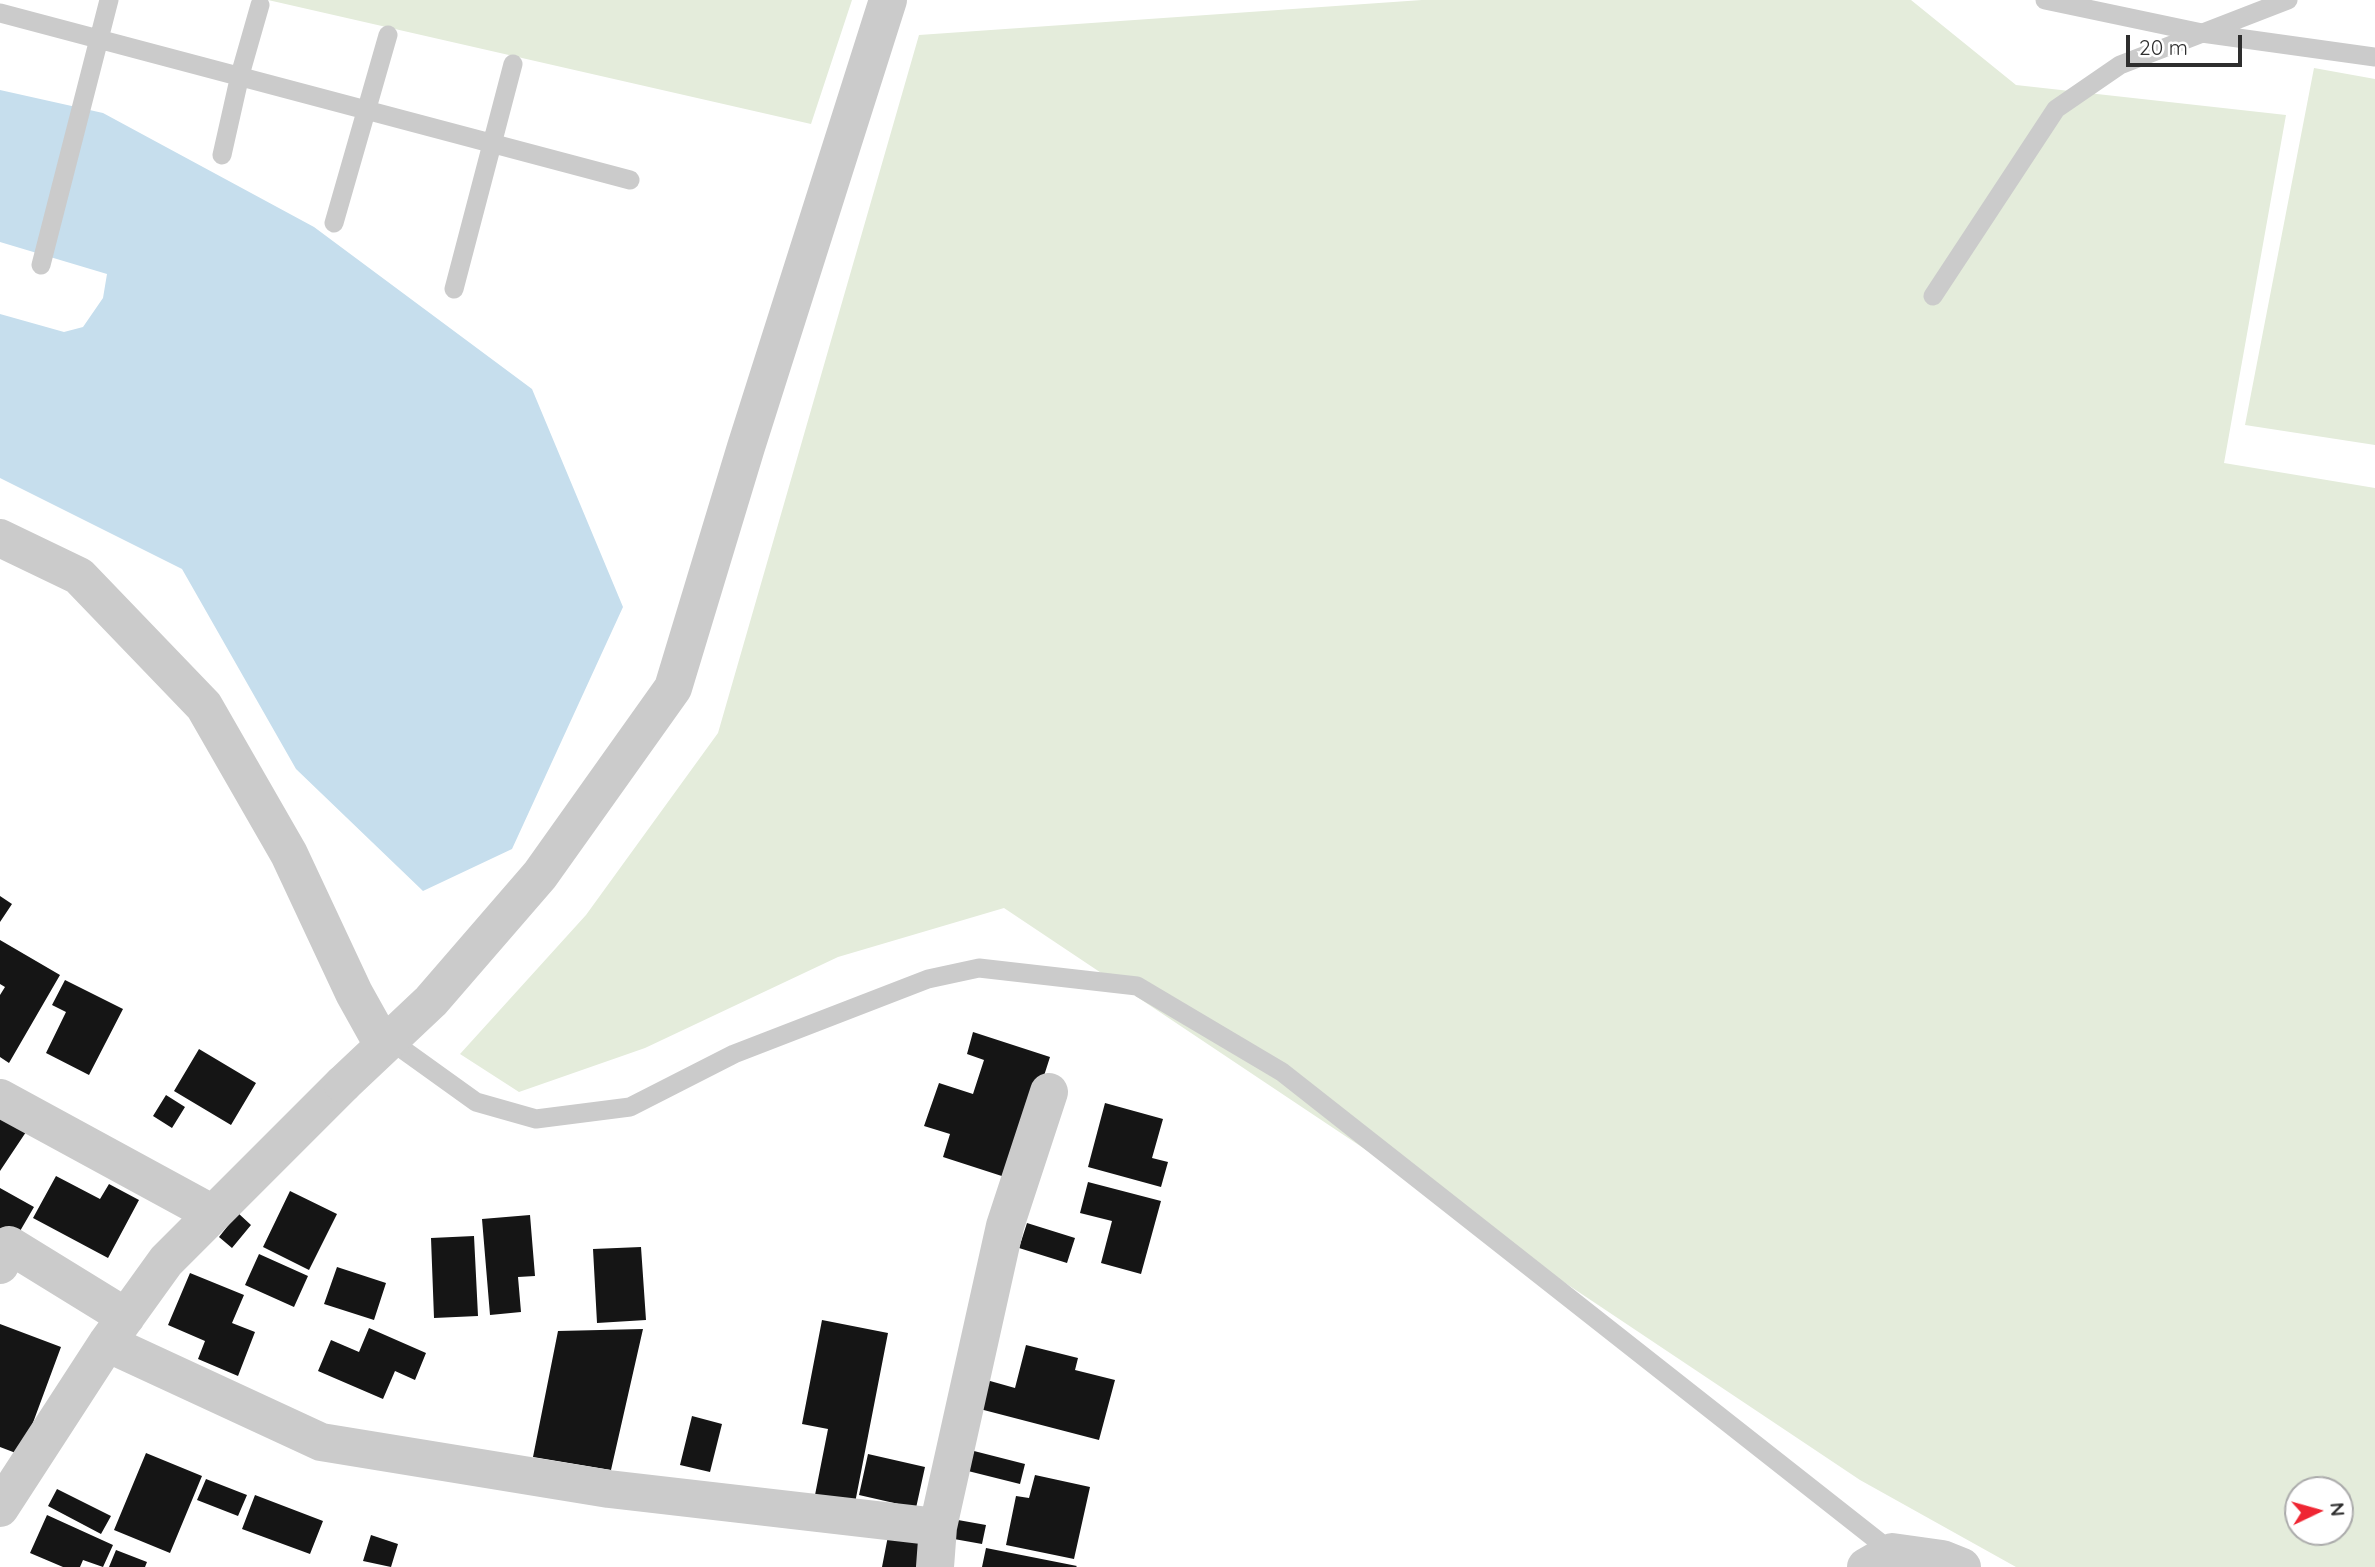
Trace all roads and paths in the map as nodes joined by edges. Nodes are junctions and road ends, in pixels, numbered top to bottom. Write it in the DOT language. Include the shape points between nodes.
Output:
graph roads {
  1 [pos="109,0"];
  2 [pos="888,0"];
  3 [pos="2045,0"];
  4 [pos="2288,0"];
  5 [pos="260,5"];
  6 [pos="0,13"];
  7 [pos="2202,33"];
  8 [pos="388,34"];
  9 [pos="99,38"];
  10 [pos="2375,57"];
  11 [pos="513,64"];
  12 [pos="240,75"];
  13 [pos="367,109"];
  14 [pos="491,143"];
  15 [pos="222,155"];
  16 [pos="630,180"];
  17 [pos="334,223"];
  18 [pos="41,265"];
  19 [pos="454,289"];
  20 [pos="1933,296"];
  21 [pos="0,538"];
  22 [pos="387,1043"];
  23 [pos="1049,1092"];
  24 [pos="0,1098"];
  25 [pos="213,1214"];
  26 [pos="0,1265"];
  27 [pos="116,1330"];
  28 [pos="0,1507"];
  29 [pos="938,1527"];
  30 [pos="1879,1559"];
  31 [pos="935,1567"];
  32 [pos="1962,1567"];
  1 -- 9 [label="lane"];
  2 -- 22 [label="street" via="673,688 540,875 431,1001"];
  3 -- 7 [label="lane"];
  4 -- 7 [label="lane"];
  5 -- 12 [label="lane"];
  6 -- 9 [label="lane"];
  7 -- 10 [label="lane"];
  7 -- 20 [label="lane" via="2120,65 2056,109"];
  8 -- 13 [label="lane"];
  9 -- 12 [label="lane"];
  9 -- 18 [label="lane"];
  11 -- 14 [label="lane"];
  12 -- 13 [label="lane"];
  12 -- 15 [label="lane"];
  13 -- 14 [label="lane"];
  13 -- 17 [label="lane"];
  14 -- 16 [label="lane"];
  14 -- 19 [label="lane"];
  21 -- 22 [label="street" via="79,576 204,706 289,854 354,993"];
  22 -- 25 [label="street"];
  22 -- 30 [label="lane" via="476,1102 536,1119 630,1107 734,1054 928,979 979,968 1137,986 1282,1072"];
  23 -- 29 [label="street" via="1005,1226"];
  24 -- 25 [label="street"];
  25 -- 27 [label="street" via="166,1261"];
  26 -- 27 [label="street" via="9,1245"];
  27 -- 28 [label="street"];
  27 -- 29 [label="street" via="321,1442 609,1489"];
  29 -- 31 [label="street"];
  30 -- 32 [label="street" via="1942,1559"];
}
